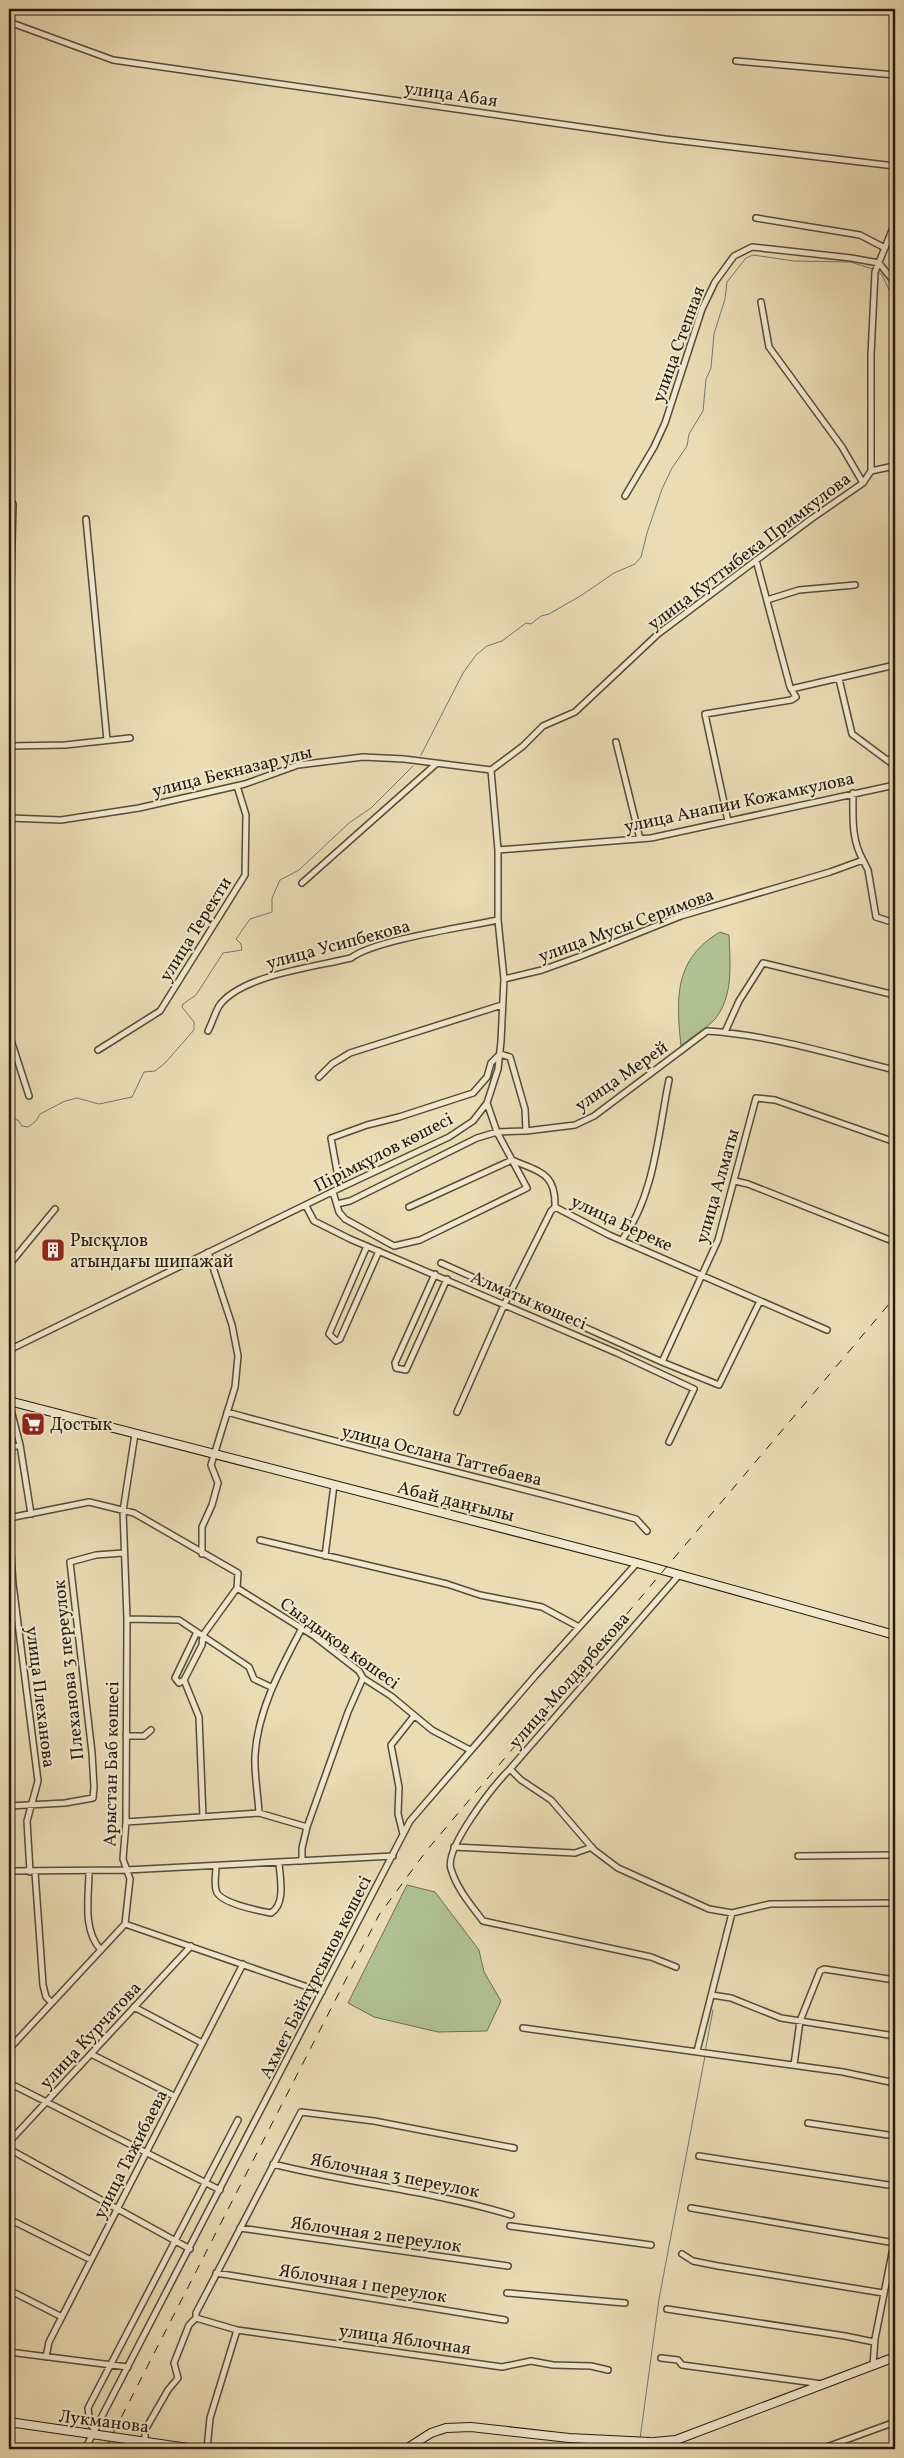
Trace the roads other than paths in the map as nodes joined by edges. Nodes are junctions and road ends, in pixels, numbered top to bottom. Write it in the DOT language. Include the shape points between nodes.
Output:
graph roads {
  1 [pos="9,22"];
  2 [pos="736,61"];
  3 [pos="895,75"];
  4 [pos="895,166"];
  5 [pos="756,218"];
  6 [pos="895,223"];
  7 [pos="885,248"];
  8 [pos="879,263"];
  9 [pos="895,283"];
  10 [pos="761,302"];
  11 [pos="895,467"];
  12 [pos="871,471"];
  13 [pos="863,483"];
  14 [pos="625,496"];
  15 [pos="14,504"];
  16 [pos="86,519"];
  17 [pos="756,560"];
  18 [pos="855,585"];
  19 [pos="767,600"];
  20 [pos="9,643"];
  21 [pos="9,661"];
  22 [pos="895,665"];
  23 [pos="839,679"];
  24 [pos="791,689"];
  25 [pos="130,738"];
  26 [pos="107,740"];
  27 [pos="616,742"];
  28 [pos="9,746"];
  29 [pos="895,758"];
  30 [pos="887,760"];
  31 [pos="436,764"];
  32 [pos="895,766"];
  33 [pos="491,770"];
  34 [pos="895,785"];
  35 [pos="238,786"];
  36 [pos="853,792"];
  37 [pos="9,818"];
  38 [pos="728,821"];
  39 [pos="640,839"];
  40 [pos="498,850"];
  41 [pos="863,860"];
  42 [pos="302,883"];
  43 [pos="498,920"];
  44 [pos="895,923"];
  45 [pos="504,979"];
  46 [pos="895,995"];
  47 [pos="502,1005"];
  48 [pos="208,1031"];
  49 [pos="725,1032"];
  50 [pos="9,1034"];
  51 [pos="98,1050"];
  52 [pos="500,1054"];
  53 [pos="895,1070"];
  54 [pos="319,1077"];
  55 [pos="669,1080"];
  56 [pos="29,1096"];
  57 [pos="487,1103"];
  58 [pos="526,1131"];
  59 [pos="497,1132"];
  60 [pos="895,1142"];
  61 [pos="512,1160"];
  62 [pos="735,1181"];
  63 [pos="340,1188"];
  64 [pos="333,1192"];
  65 [pos="337,1204"];
  66 [pos="306,1206"];
  67 [pos="409,1207"];
  68 [pos="555,1207"];
  69 [pos="55,1209"];
  70 [pos="622,1240"];
  71 [pos="895,1242"];
  72 [pos="367,1246"];
  73 [pos="208,1252"];
  74 [pos="379,1252"];
  75 [pos="441,1263"];
  76 [pos="9,1265"];
  77 [pos="435,1274"];
  78 [pos="701,1274"];
  79 [pos="447,1279"];
  80 [pos="509,1294"];
  81 [pos="760,1301"];
  82 [pos="504,1305"];
  83 [pos="827,1330"];
  84 [pos="9,1350"];
  85 [pos="662,1362"];
  86 [pos="9,1402"];
  87 [pos="227,1412"];
  88 [pos="457,1412"];
  89 [pos="135,1434"];
  90 [pos="669,1442"];
  91 [pos="20,1445"];
  92 [pos="9,1448"];
  93 [pos="213,1455"];
  94 [pos="334,1485"];
  95 [pos="123,1511"];
  96 [pos="31,1514"];
  97 [pos="9,1518"];
  98 [pos="9,1524"];
  99 [pos="647,1531"];
  100 [pos="260,1540"];
  101 [pos="123,1553"];
  102 [pos="202,1554"];
  103 [pos="325,1556"];
  104 [pos="637,1563"];
  105 [pos="679,1575"];
  106 [pos="11,1584"];
  107 [pos="237,1588"];
  108 [pos="127,1619"];
  109 [pos="578,1627"];
  110 [pos="302,1628"];
  111 [pos="197,1632"];
  112 [pos="203,1635"];
  113 [pos="895,1635"];
  114 [pos="363,1678"];
  115 [pos="184,1680"];
  116 [pos="272,1687"];
  117 [pos="414,1716"];
  118 [pos="151,1730"];
  119 [pos="126,1736"];
  120 [pos="470,1750"];
  121 [pos="510,1769"];
  122 [pos="32,1804"];
  123 [pos="9,1806"];
  124 [pos="259,1813"];
  125 [pos="203,1817"];
  126 [pos="126,1822"];
  127 [pos="307,1827"];
  128 [pos="403,1834"];
  129 [pos="454,1846"];
  130 [pos="592,1847"];
  131 [pos="895,1855"];
  132 [pos="393,1856"];
  133 [pos="798,1856"];
  134 [pos="302,1861"];
  135 [pos="279,1862"];
  136 [pos="216,1866"];
  137 [pos="126,1870"];
  138 [pos="9,1871"];
  139 [pos="89,1871"];
  140 [pos="32,1872"];
  141 [pos="895,1903"];
  142 [pos="732,1913"];
  143 [pos="126,1924"];
  144 [pos="191,1946"];
  145 [pos="101,1950"];
  146 [pos="243,1964"];
  147 [pos="676,1967"];
  148 [pos="895,1980"];
  149 [pos="322,1992"];
  150 [pos="712,1995"];
  151 [pos="51,2002"];
  152 [pos="134,2007"];
  153 [pos="800,2021"];
  154 [pos="523,2028"];
  155 [pos="895,2036"];
  156 [pos="202,2043"];
  157 [pos="9,2049"];
  158 [pos="697,2051"];
  159 [pos="91,2054"];
  160 [pos="794,2065"];
  161 [pos="9,2083"];
  162 [pos="895,2083"];
  163 [pos="174,2096"];
  164 [pos="47,2101"];
  165 [pos="238,2120"];
  166 [pos="808,2123"];
  167 [pos="895,2136"];
  168 [pos="9,2142"];
  169 [pos="514,2148"];
  170 [pos="9,2149"];
  171 [pos="146,2152"];
  172 [pos="699,2156"];
  173 [pos="273,2164"];
  174 [pos="204,2182"];
  175 [pos="895,2186"];
  176 [pos="220,2190"];
  177 [pos="118,2208"];
  178 [pos="691,2208"];
  179 [pos="511,2214"];
  180 [pos="9,2219"];
  181 [pos="510,2226"];
  182 [pos="240,2228"];
  183 [pos="174,2240"];
  184 [pos="895,2241"];
  185 [pos="651,2246"];
  186 [pos="190,2249"];
  187 [pos="682,2254"];
  188 [pos="91,2260"];
  189 [pos="508,2266"];
  190 [pos="216,2273"];
  191 [pos="9,2290"];
  192 [pos="507,2293"];
  193 [pos="883,2293"];
  194 [pos="625,2303"];
  195 [pos="667,2309"];
  196 [pos="62,2317"];
  197 [pos="197,2319"];
  198 [pos="505,2320"];
  199 [pos="237,2330"];
  200 [pos="874,2342"];
  201 [pos="9,2352"];
  202 [pos="46,2357"];
  203 [pos="895,2357"];
  204 [pos="661,2358"];
  205 [pos="110,2365"];
  206 [pos="873,2365"];
  207 [pos="128,2368"];
  208 [pos="608,2370"];
  209 [pos="823,2384"];
  210 [pos="9,2422"];
  211 [pos="895,2422"];
  212 [pos="94,2433"];
  213 [pos="141,2444"];
  214 [pos="653,2444"];
  215 [pos="85,2449"];
  216 [pos="195,2449"];
  217 [pos="208,2449"];
  218 [pos="406,2449"];
  219 [pos="820,2449"];
  1 -- 4 [label="street, улица Абая" via="113,60 665,139"];
  2 -- 3 [label="street"];
  5 -- 7 [label="street" via="860,235"];
  6 -- 7 [label="street, улица Куттыбека Примкулова"];
  7 -- 8 [label="street, улица Куттыбека Примкулова"];
  8 -- 9 [label="street"];
  8 -- 12 [label="street, улица Куттыбека Примкулова" via="875,272 871,355"];
  8 -- 14 [label="street, улица Степная" via="752,246 734,256 715,282 702,309 665,423"];
  10 -- 13 [label="street" via="770,347 842,447"];
  11 -- 12 [label="street"];
  12 -- 13 [label="street, улица Куттыбека Примкулова"];
  13 -- 17 [label="street, улица Куттыбека Примкулова"];
  15 -- 20 [label="street"];
  16 -- 26 [label="street"];
  17 -- 19 [label="street"];
  17 -- 33 [label="street, улица Куттыбека Примкулова" via="658,634 575,712 543,726"];
  18 -- 19 [label="street" via="799,590"];
  19 -- 24 [label="street"];
  20 -- 21 [label="street"];
  22 -- 23 [label="street"];
  23 -- 24 [label="street"];
  23 -- 30 [label="street" via="852,734"];
  24 -- 38 [label="street" via="795,699 705,714"];
  25 -- 26 [label="street"];
  26 -- 28 [label="street"];
  27 -- 39 [label="street"];
  29 -- 30 [label="street"];
  30 -- 32 [label="street"];
  31 -- 33 [label="street, улица Бекназар улы"];
  31 -- 35 [label="street, улица Бекназар улы" via="404,759 354,758 298,765"];
  31 -- 42 [label="street"];
  33 -- 40 [label="street, Пірімқұлов көшесі"];
  34 -- 36 [label="street, улица Анапии Кожамкулова"];
  35 -- 37 [label="street, улица Бекназар улы" via="183,800 70,819"];
  35 -- 51 [label="street, улица Теректи" via="246,815 245,875 160,1011"];
  36 -- 38 [label="street, улица Анапии Кожамкулова"];
  36 -- 41 [label="street" via="855,844"];
  38 -- 39 [label="street, улица Анапии Кожамкулова"];
  39 -- 40 [label="street, улица Анапии Кожамкулова"];
  40 -- 43 [label="street, Пірімқұлов көшесі"];
  41 -- 44 [label="street" via="868,870 876,917"];
  41 -- 45 [label="street, улица Мусы Серимова" via="682,916 542,970"];
  43 -- 45 [label="street, Пірімқұлов көшесі"];
  43 -- 48 [label="street, улица Усипбекова" via="391,943 358,952 351,958 256,980 238,989 219,1006"];
  45 -- 47 [label="street, Пірімқұлов көшесі"];
  46 -- 49 [label="street" via="763,963 738,1002"];
  47 -- 52 [label="street, Пірімқұлов көшесі"];
  47 -- 54 [label="street" via="350,1053"];
  49 -- 53 [label="street, улица Мерей"];
  49 -- 58 [label="street, улица Мерей" via="707,1031 617,1099 575,1125"];
  50 -- 56 [label="street"];
  52 -- 57 [label="street, Пірімқұлов көшесі"];
  52 -- 58 [label="street" via="510,1057 525,1110"];
  52 -- 63 [label="street" via="473,1093 331,1138"];
  55 -- 70 [label="street" via="652,1170 640,1208"];
  57 -- 59 [label="street"];
  57 -- 63 [label="street, Пірімқұлов көшесі" via="473,1121 449,1137"];
  58 -- 59 [label="street, улица Мерей"];
  59 -- 61 [label="street"];
  59 -- 65 [label="street, улица Мерей" via="477,1138 350,1201"];
  60 -- 62 [label="street, улица Алматы" via="775,1100 756,1098"];
  61 -- 65 [label="street" via="527,1188 420,1240 394,1246 344,1219"];
  61 -- 67 [label="street"];
  61 -- 68 [label="street" via="548,1177 556,1190"];
  62 -- 71 [label="street"];
  62 -- 78 [label="street, улица Алматы" via="718,1240"];
  63 -- 64 [label="street, Пірімқұлов көшесі"];
  64 -- 65 [label="street"];
  64 -- 66 [label="street, Пірімқұлов көшесі"];
  66 -- 72 [label="street, Алматы көшесі" via="314,1222"];
  66 -- 73 [label="street, Пірімқұлов көшесі"];
  68 -- 70 [label="street, улица Береке"];
  68 -- 80 [label="street"];
  69 -- 76 [label="street"];
  70 -- 78 [label="street, улица Береке"];
  72 -- 74 [label="street, Алматы көшесі"];
  72 -- 74 [label="street" via="328,1334 336,1341 340,1339"];
  73 -- 84 [label="street, Пірімқұлов көшесі"];
  73 -- 87 [label="street" via="232,1325 238,1356 235,1387"];
  74 -- 77 [label="street, Алматы көшесі"];
  75 -- 80 [label="street"];
  77 -- 79 [label="street, Алматы көшесі"];
  77 -- 79 [label="street" via="395,1363 396,1368 406,1370"];
  78 -- 81 [label="street, улица Береке"];
  78 -- 85 [label="street, улица Алматы"];
  79 -- 82 [label="street, Алматы көшесі"];
  80 -- 82 [label="street"];
  80 -- 85 [label="street"];
  81 -- 83 [label="street, улица Береке"];
  81 -- 85 [label="street" via="719,1385"];
  82 -- 88 [label="street"];
  82 -- 90 [label="street, Алматы көшесі" via="694,1388"];
  86 -- 89 [label="street, Абай даңғылы"];
  86 -- 91 [label="street"];
  87 -- 93 [label="street"];
  87 -- 99 [label="street, улица Ослана Таттебаева" via="636,1519"];
  89 -- 93 [label="street, Абай даңғылы"];
  89 -- 95 [label="street, Арыстан Баб көшесі"];
  91 -- 92 [label="street"];
  91 -- 96 [label="street"];
  93 -- 94 [label="street, Абай даңғылы"];
  93 -- 102 [label="street" via="211,1465 218,1483 202,1526"];
  94 -- 103 [label="street"];
  94 -- 104 [label="street, Абай даңғылы"];
  95 -- 96 [label="street" via="89,1502"];
  95 -- 101 [label="street, Арыстан Баб көшесі"];
  95 -- 102 [label="street" via="134,1513 172,1533"];
  96 -- 97 [label="street"];
  98 -- 106 [label="street, улица Плеханова"];
  100 -- 103 [label="street"];
  101 -- 108 [label="street, Арыстан Баб көшесі"];
  101 -- 122 [label="street, Плеханова 3 переулок" via="96,1555 70,1562 92,1754 93,1798"];
  102 -- 107 [label="street" via="238,1573"];
  103 -- 109 [label="street" via="447,1584 480,1595 542,1607"];
  104 -- 105 [label="street, Абай даңғылы"];
  104 -- 109 [label="street, Ахмет Байтұрсынов көшесі"];
  105 -- 113 [label="street, Абай даңғылы"];
  105 -- 121 [label="street, улица Молдарбекова"];
  106 -- 122 [label="street, улица Плеханова" via="38,1781"];
  107 -- 110 [label="street, Сыздықов көшесі"];
  107 -- 112 [label="street"];
  108 -- 111 [label="street" via="178,1620"];
  108 -- 119 [label="street, Арыстан Баб көшесі"];
  109 -- 120 [label="street, Ахмет Байтұрсынов көшесі"];
  110 -- 114 [label="street, Сыздықов көшесі" via="359,1671"];
  110 -- 116 [label="street"];
  111 -- 112 [label="street"];
  111 -- 115 [label="street" via="175,1678 179,1683"];
  112 -- 115 [label="street" via="202,1644"];
  112 -- 116 [label="street" via="249,1667 254,1679"];
  114 -- 117 [label="street, Сыздықов көшесі"];
  114 -- 127 [label="street"];
  115 -- 125 [label="street" via="199,1717"];
  116 -- 124 [label="street" via="256,1742"];
  117 -- 120 [label="street, Сыздықов көшесі" via="432,1730"];
  117 -- 128 [label="street" via="391,1748"];
  118 -- 119 [label="street" via="144,1736"];
  119 -- 126 [label="street, Арыстан Баб көшесі"];
  120 -- 128 [label="street, Ахмет Байтұрсынов көшесі" via="410,1821"];
  121 -- 129 [label="street"];
  121 -- 130 [label="street, улица Молдарбекова" via="551,1800"];
  122 -- 123 [label="street"];
  122 -- 140 [label="street, улица Плеханова" via="27,1821"];
  124 -- 125 [label="street"];
  124 -- 127 [label="street"];
  125 -- 126 [label="street"];
  126 -- 137 [label="street, Арыстан Баб көшесі" via="123,1860"];
  127 -- 134 [label="street"];
  128 -- 132 [label="street, Ахмет Байтұрсынов көшесі"];
  129 -- 130 [label="street" via="575,1853"];
  129 -- 147 [label="street" via="451,1869 465,1899 483,1921 651,1957"];
  130 -- 142 [label="street, улица Молдарбекова" via="618,1868 708,1909"];
  131 -- 133 [label="street"];
  132 -- 134 [label="street"];
  132 -- 149 [label="street, Ахмет Байтұрсынов көшесі"];
  134 -- 135 [label="street"];
  135 -- 136 [label="street"];
  135 -- 136 [label="street" via="281,1899 277,1910 271,1913 244,1907 218,1895"];
  136 -- 137 [label="street"];
  137 -- 139 [label="street"];
  137 -- 143 [label="street, Арыстан Баб көшесі" via="130,1879"];
  138 -- 140 [label="street"];
  139 -- 140 [label="street"];
  139 -- 145 [label="street" via="89,1927 93,1942"];
  140 -- 151 [label="street, улица Плеханова" via="43,1985"];
  141 -- 142 [label="street, улица Молдарбекова" via="770,1904"];
  142 -- 150 [label="street"];
  143 -- 144 [label="street"];
  143 -- 145 [label="street"];
  144 -- 146 [label="street"];
  144 -- 152 [label="street, улица Курчатова"];
  145 -- 151 [label="street"];
  146 -- 149 [label="street"];
  146 -- 156 [label="street, улица Тажибаева"];
  148 -- 153 [label="street" via="824,1969 820,1971"];
  149 -- 176 [label="street, Ахмет Байтұрсынов көшесі"];
  150 -- 153 [label="street" via="731,1998 781,2018"];
  150 -- 158 [label="street"];
  151 -- 157 [label="street"];
  152 -- 156 [label="street"];
  152 -- 159 [label="street, улица Курчатова"];
  153 -- 155 [label="street"];
  153 -- 160 [label="street"];
  154 -- 158 [label="street"];
  156 -- 163 [label="street, улица Тажибаева"];
  158 -- 160 [label="street"];
  159 -- 163 [label="street"];
  159 -- 164 [label="street, улица Курчатова"];
  160 -- 162 [label="street"];
  161 -- 164 [label="street"];
  163 -- 171 [label="street, улица Тажибаева"];
  164 -- 168 [label="street, улица Курчатова"];
  164 -- 171 [label="street"];
  165 -- 174 [label="street"];
  166 -- 167 [label="street"];
  169 -- 173 [label="street" via="304,2111 299,2114"];
  170 -- 177 [label="street"];
  171 -- 174 [label="street"];
  171 -- 177 [label="street, улица Тажибаева"];
  172 -- 175 [label="street"];
  173 -- 179 [label="street, Яблочная 3 переулок" via="468,2201"];
  173 -- 182 [label="street"];
  174 -- 176 [label="street"];
  174 -- 183 [label="street"];
  176 -- 186 [label="street, Ахмет Байтұрсынов көшесі"];
  177 -- 183 [label="street"];
  177 -- 188 [label="street, улица Тажибаева"];
  178 -- 184 [label="street"];
  180 -- 188 [label="street"];
  181 -- 185 [label="street"];
  182 -- 189 [label="street, Яблочная 2 переулок"];
  182 -- 190 [label="street"];
  183 -- 186 [label="street"];
  183 -- 205 [label="street"];
  184 -- 193 [label="street"];
  186 -- 207 [label="street, Ахмет Байтұрсынов көшесі"];
  187 -- 193 [label="street" via="693,2261 718,2266"];
  188 -- 196 [label="street, улица Тажибаева"];
  190 -- 197 [label="street" via="196,2313"];
  190 -- 198 [label="street, Яблочная 1 переулок"];
  191 -- 196 [label="street"];
  192 -- 194 [label="street"];
  193 -- 200 [label="street"];
  195 -- 200 [label="street"];
  196 -- 202 [label="street, улица Тажибаева" via="49,2342"];
  197 -- 199 [label="street, улица Яблочная"];
  197 -- 213 [label="street" via="189,2324 174,2363 178,2378 145,2430"];
  199 -- 208 [label="street, улица Яблочная" via="502,2367 531,2361"];
  199 -- 217 [label="street" via="210,2418"];
  200 -- 206 [label="street"];
  201 -- 202 [label="street"];
  202 -- 205 [label="street"];
  203 -- 206 [label="street"];
  204 -- 209 [label="street" via="678,2360 682,2365"];
  205 -- 207 [label="street"];
  205 -- 212 [label="street" via="88,2408"];
  206 -- 209 [label="street"];
  207 -- 212 [label="street, Ахмет Байтұрсынов көшесі"];
  209 -- 214 [label="street" via="676,2440"];
  210 -- 212 [label="street, Лукманова"];
  211 -- 219 [label="street"];
  212 -- 213 [label="street, Лукманова"];
  212 -- 215 [label="street, Ахмет Байтұрсынов көшесі"];
  213 -- 216 [label="street, Лукманова"];
  214 -- 218 [label="street" via="471,2427 446,2428 431,2433"];
}
